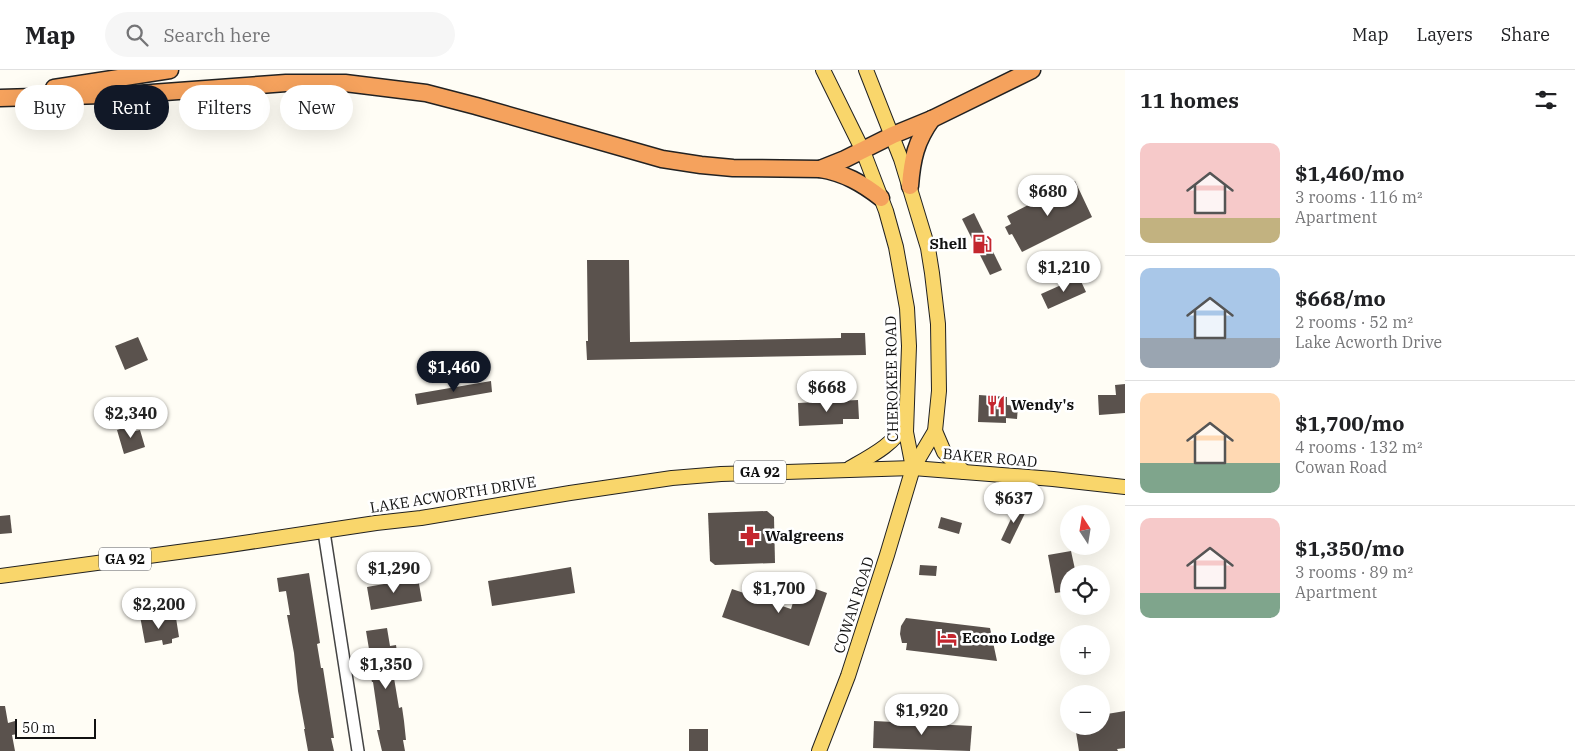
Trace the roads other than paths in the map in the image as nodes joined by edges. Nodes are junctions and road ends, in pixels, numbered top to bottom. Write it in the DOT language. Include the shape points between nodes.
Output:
graph roads {
  1 [pos="170,70"];
  2 [pos="823,70"];
  3 [pos="866,70"];
  4 [pos="1032,70"];
  5 [pos="0,97"];
  6 [pos="932,119"];
  7 [pos="893,135"];
  8 [pos="863,151"];
  9 [pos="820,169"];
  10 [pos="910,186"];
  11 [pos="881,198"];
  12 [pos="906,422"];
  13 [pos="935,431"];
  14 [pos="913,468"];
  15 [pos="848,469"];
  16 [pos="964,472"];
  17 [pos="1125,487"];
  18 [pos="324,532"];
  19 [pos="0,576"];
  20 [pos="358,751"];
  21 [pos="819,751"];
  1 -- 5 [label="highway"];
  2 -- 8 [label="main road, CHEROKEE ROAD"];
  3 -- 7 [label="main road, CHEROKEE ROAD"];
  4 -- 6 [label="highway"];
  5 -- 9 [label="highway" via="138,94 286,83 345,83 426,93 662,159 733,168"];
  6 -- 7 [label="highway"];
  6 -- 10 [label="highway" via="915,151"];
  7 -- 8 [label="highway"];
  7 -- 10 [label="main road, CHEROKEE ROAD"];
  8 -- 9 [label="highway"];
  8 -- 11 [label="main road, CHEROKEE ROAD"];
  9 -- 11 [label="highway" via="855,180"];
  10 -- 13 [label="main road, CHEROKEE ROAD" via="928,248 936,303 939,364"];
  11 -- 12 [label="main road, CHEROKEE ROAD" via="894,236 906,308 909,346"];
  12 -- 14 [label="main road, CHEROKEE ROAD"];
  12 -- 15 [label="main road" via="897,436 881,449"];
  13 -- 14 [label="main road, CHEROKEE ROAD"];
  13 -- 16 [label="main road" via="944,452"];
  14 -- 15 [label="main road, LAKE ACWORTH DRIVE / GA 92"];
  14 -- 16 [label="main road, BAKER ROAD"];
  14 -- 21 [label="main road, COWAN ROAD" via="848,676"];
  15 -- 18 [label="main road, LAKE ACWORTH DRIVE / GA 92" via="672,478"];
  16 -- 17 [label="main road, BAKER ROAD"];
  18 -- 19 [label="main road, LAKE ACWORTH DRIVE / GA 92"];
  18 -- 20 [label="street"];
}
